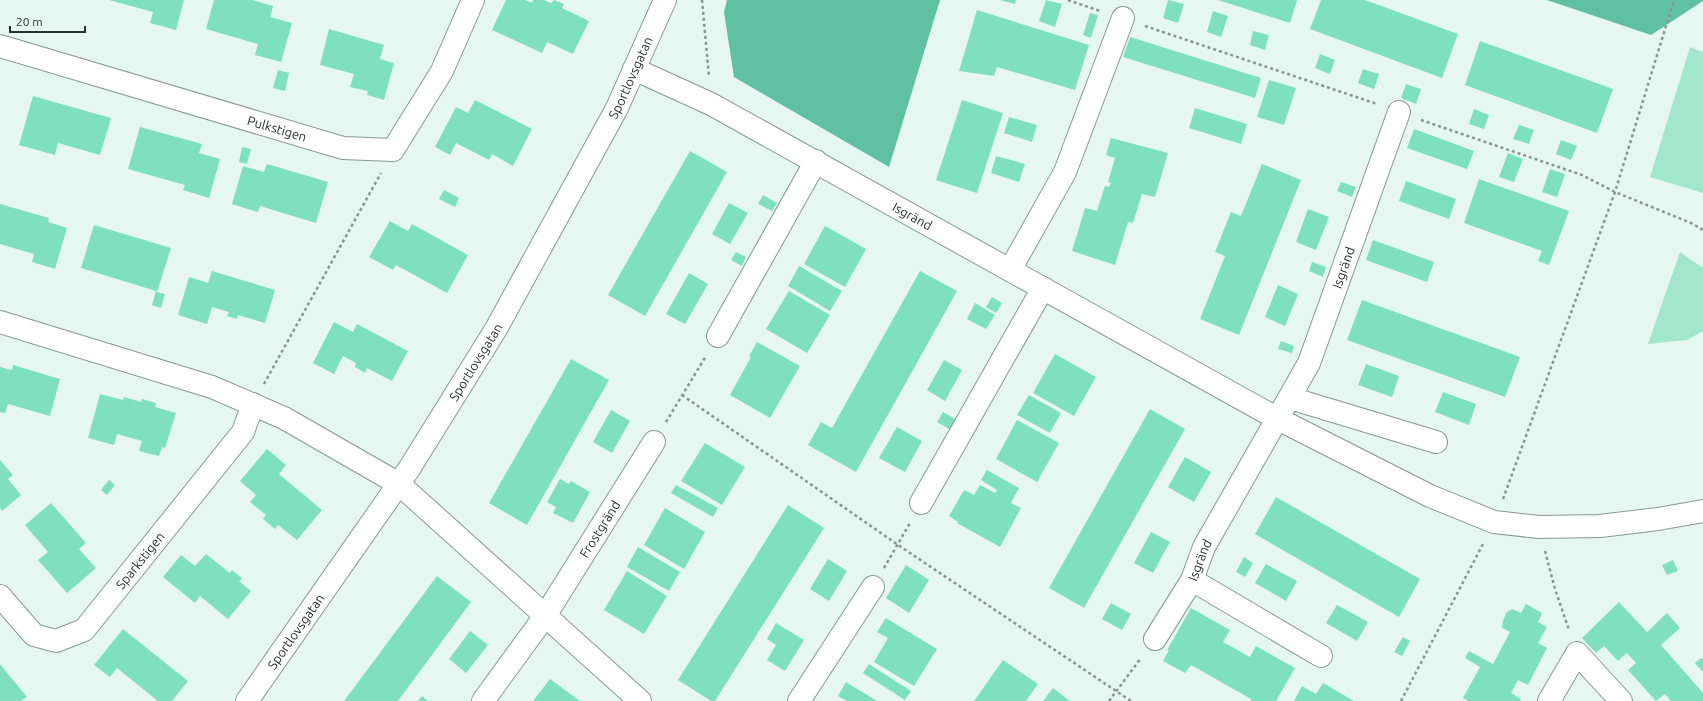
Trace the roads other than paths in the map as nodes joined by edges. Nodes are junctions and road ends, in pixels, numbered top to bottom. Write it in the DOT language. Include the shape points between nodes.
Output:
graph roads {
  1 [pos="473,0"];
  2 [pos="666,0"];
  3 [pos="1123,18"];
  4 [pos="0,46"];
  5 [pos="634,69"];
  6 [pos="1399,112"];
  7 [pos="816,161"];
  8 [pos="1010,270"];
  9 [pos="1043,288"];
  10 [pos="0,322"];
  11 [pos="718,336"];
  12 [pos="1290,398"];
  13 [pos="253,404"];
  14 [pos="1278,419"];
  15 [pos="654,442"];
  16 [pos="1436,442"];
  17 [pos="399,484"];
  18 [pos="921,503"];
  19 [pos="1703,511"];
  20 [pos="1192,580"];
  21 [pos="873,587"];
  22 [pos="0,596"];
  23 [pos="545,616"];
  24 [pos="1155,639"];
  25 [pos="1320,656"];
  26 [pos="247,701"];
  27 [pos="483,701"];
  28 [pos="640,701"];
  29 [pos="799,701"];
  30 [pos="1549,701"];
  31 [pos="1621,701"];
  1 -- 4 [label="street, Pulkstigen" via="442,71 393,150 343,148"];
  2 -- 5 [label="street, Sportlovsgatan"];
  3 -- 8 [label="street" via="1065,172"];
  5 -- 7 [label="street, Isgränd" via="711,104"];
  5 -- 17 [label="street, Sportlovsgatan" via="616,108 496,329"];
  6 -- 12 [label="street, Isgränd" via="1309,363"];
  7 -- 8 [label="street, Isgränd"];
  7 -- 11 [label="street"];
  8 -- 9 [label="street, Isgränd"];
  9 -- 14 [label="street, Isgränd"];
  9 -- 18 [label="street"];
  10 -- 13 [label="street" via="212,387"];
  12 -- 14 [label="street, Isgränd"];
  12 -- 16 [label="street"];
  13 -- 17 [label="street" via="284,418"];
  13 -- 22 [label="street, Sparkstigen" via="243,432 84,630 56,641 34,635"];
  14 -- 19 [label="street" via="1430,496 1494,522 1539,527 1600,526"];
  14 -- 20 [label="street, Isgränd" via="1204,547"];
  15 -- 23 [label="street, Frostgränd"];
  17 -- 23 [label="street"];
  17 -- 26 [label="street, Sportlovsgatan"];
  20 -- 24 [label="street, Isgränd"];
  20 -- 25 [label="street"];
  21 -- 29 [label="street"];
  23 -- 27 [label="street, Frostgränd"];
  23 -- 28 [label="street"];
  30 -- 31 [label="street" via="1577,653"];
}
